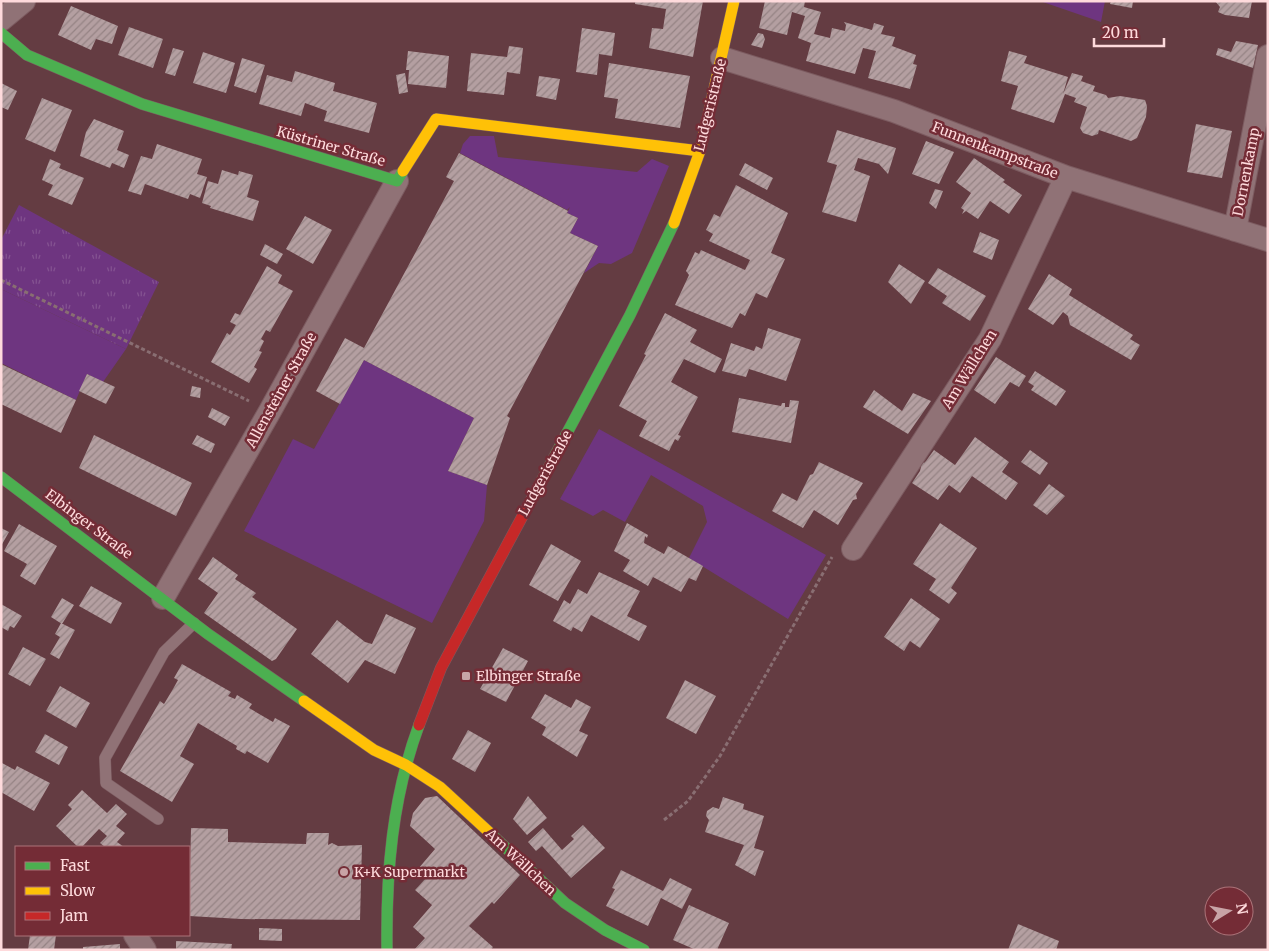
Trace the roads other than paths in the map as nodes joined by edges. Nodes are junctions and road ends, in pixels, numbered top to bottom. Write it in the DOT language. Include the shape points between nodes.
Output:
graph roads {
  1 [pos="24,1"];
  2 [pos="734,1"];
  3 [pos="1,20"];
  4 [pos="1,33"];
  5 [pos="1268,56"];
  6 [pos="722,58"];
  7 [pos="700,151"];
  8 [pos="1066,177"];
  9 [pos="397,181"];
  10 [pos="1235,230"];
  11 [pos="1268,240"];
  12 [pos="1,477"];
  13 [pos="853,549"];
  14 [pos="163,598"];
  15 [pos="194,623"];
  16 [pos="406,765"];
  17 [pos="158,819"];
  18 [pos="136,936"];
  19 [pos="145,950"];
  20 [pos="387,950"];
  21 [pos="644,950"];
  1 -- 3 [label="street"];
  2 -- 6 [label="street, Ludgeristraße"];
  4 -- 9 [label="street, Küstriner Straße" via="27,55 142,104"];
  5 -- 10 [label="street, Dornenkamp"];
  6 -- 7 [label="street, Ludgeristraße"];
  6 -- 8 [label="street, Funnenkampstraße" via="894,111"];
  7 -- 9 [label="street, Küstriner Straße" via="436,119"];
  7 -- 16 [label="street, Ludgeristraße" via="675,220 630,315 441,668"];
  8 -- 10 [label="street, Funnenkampstraße"];
  8 -- 13 [label="street, Am Wällchen" via="990,339"];
  9 -- 14 [label="street, Allensteiner Straße"];
  10 -- 11 [label="street, Funnenkampstraße"];
  12 -- 14 [label="street, Elbinger Straße"];
  14 -- 15 [label="street, Elbinger Straße"];
  15 -- 16 [label="street, Elbinger Straße" via="374,750"];
  15 -- 17 [label="lane" via="164,652 105,758 106,783"];
  16 -- 20 [label="street, Ludgeristraße" via="394,816 388,875"];
  16 -- 21 [label="street, Am Wällchen" via="440,787 565,904"];
  18 -- 19 [label="street"];
}
